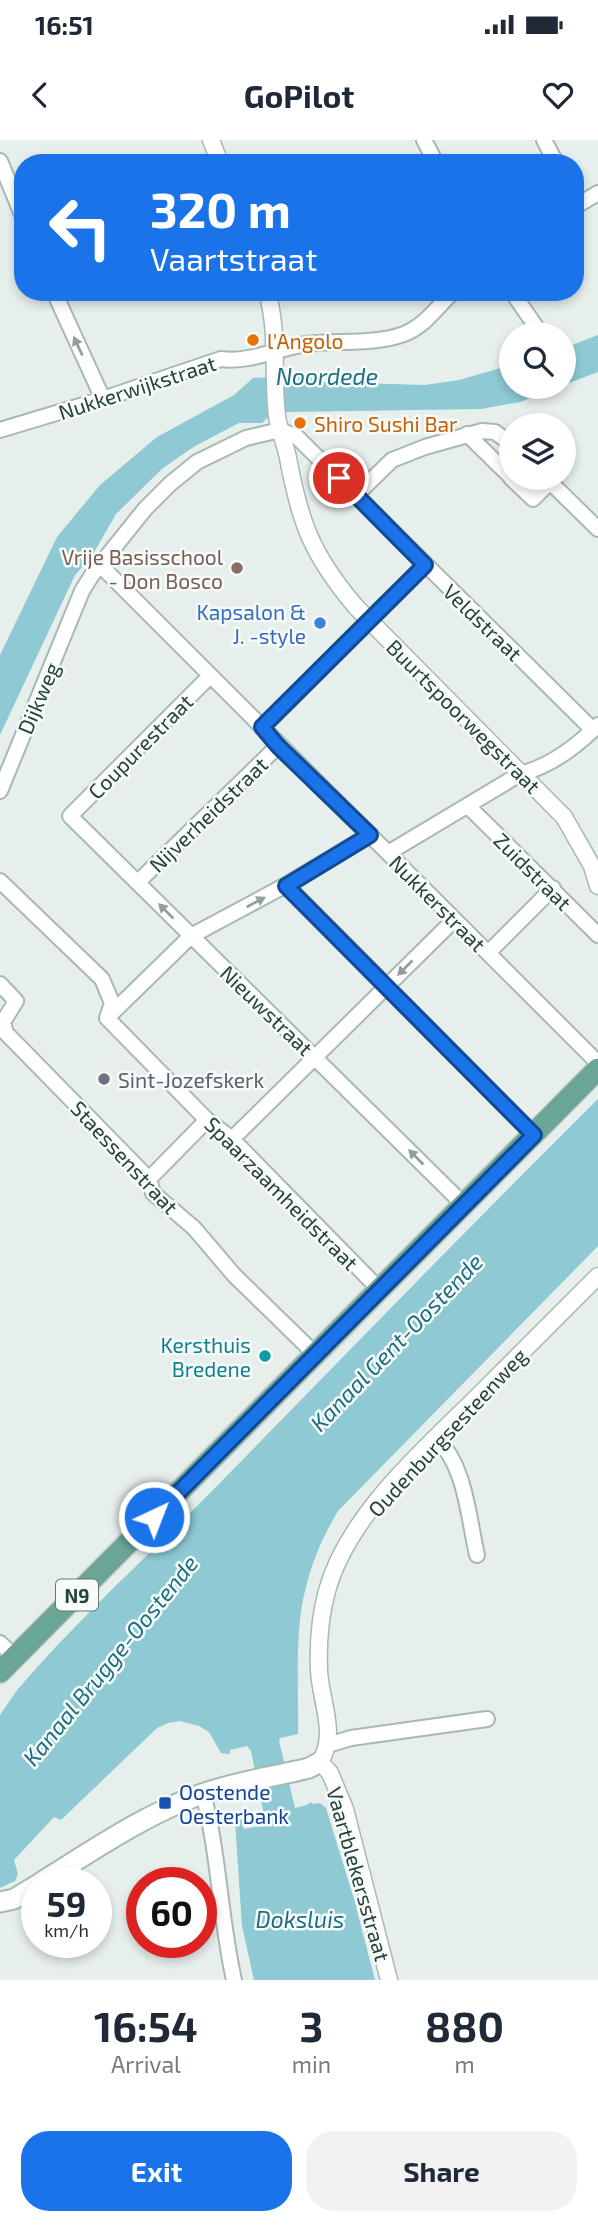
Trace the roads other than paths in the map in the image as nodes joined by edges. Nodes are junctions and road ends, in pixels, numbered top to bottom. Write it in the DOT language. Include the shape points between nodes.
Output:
graph roads {
  1 [pos="0,161"];
  2 [pos="14,195"];
  3 [pos="58,301"];
  4 [pos="269,301"];
  5 [pos="445,301"];
  6 [pos="518,301"];
  7 [pos="533,322"];
  8 [pos="275,351"];
  9 [pos="103,399"];
  10 [pos="279,423"];
  11 [pos="0,430"];
  12 [pos="467,434"];
  13 [pos="499,435"];
  14 [pos="499,466"];
  15 [pos="524,490"];
  16 [pos="540,490"];
  17 [pos="558,490"];
  18 [pos="356,495"];
  19 [pos="598,529"];
  20 [pos="100,565"];
  21 [pos="425,565"];
  22 [pos="369,621"];
  23 [pos="210,676"];
  24 [pos="262,727"];
  25 [pos="596,728"];
  26 [pos="278,746"];
  27 [pos="520,774"];
  28 [pos="0,791"];
  29 [pos="468,806"];
  30 [pos="70,816"];
  31 [pos="370,835"];
  32 [pos="388,853"];
  33 [pos="0,881"];
  34 [pos="138,882"];
  35 [pos="286,886"];
  36 [pos="598,886"];
  37 [pos="553,888"];
  38 [pos="454,920"];
  39 [pos="598,935"];
  40 [pos="191,936"];
  41 [pos="488,953"];
  42 [pos="0,984"];
  43 [pos="387,986"];
  44 [pos="107,1018"];
  45 [pos="316,1057"];
  46 [pos="598,1063"];
  47 [pos="598,1069"];
  48 [pos="207,1120"];
  49 [pos="534,1135"];
  50 [pos="232,1139"];
  51 [pos="149,1179"];
  52 [pos="464,1205"];
  53 [pos="598,1276"];
  54 [pos="379,1289"];
  55 [pos="315,1354"];
  56 [pos="436,1437"];
  57 [pos="477,1555"];
  58 [pos="5,1658"];
  59 [pos="322,1691"];
  60 [pos="487,1719"];
  61 [pos="324,1754"];
  62 [pos="211,1791"];
  63 [pos="66,1867"];
  64 [pos="21,1895"];
  65 [pos="0,1902"];
  66 [pos="234,1980"];
  67 [pos="389,1980"];
  1 -- 2 [label="street"];
  9 -- 3 [label="street, one-way"];
  4 -- 8 [label="street, Buurtspoorwegstraat"];
  5 -- 8 [label="street, Nukkerwijkstraat" via="404,334"];
  6 -- 7 [label="street"];
  8 -- 9 [label="street, Nukkerwijkstraat" via="221,359"];
  8 -- 10 [label="street, Buurtspoorwegstraat"];
  9 -- 11 [label="street, Nukkerwijkstraat"];
  10 -- 18 [label="street, Veldstraat"];
  10 -- 20 [label="street" via="197,462 145,509"];
  10 -- 22 [label="street, Buurtspoorwegstraat" via="308,538 333,581"];
  12 -- 13 [label="street"];
  12 -- 14 [label="street"];
  12 -- 18 [label="street" via="401,455"];
  15 -- 16 [label="street" via="533,499"];
  17 -- 19 [label="street"];
  18 -- 21 [label="street, Veldstraat"];
  20 -- 23 [label="street, Nukkerstraat"];
  20 -- 28 [label="street, Dijkweg" via="76,605"];
  21 -- 22 [label="street"];
  21 -- 25 [label="street, Veldstraat"];
  22 -- 24 [label="street"];
  22 -- 27 [label="street, Buurtspoorwegstraat"];
  23 -- 24 [label="street, Nukkerstraat"];
  23 -- 30 [label="street, Coupurestraat"];
  24 -- 26 [label="street, Nukkerstraat"];
  25 -- 27 [label="street" via="557,759"];
  26 -- 31 [label="street, Nukkerstraat"];
  26 -- 34 [label="street, Nijverheidstraat"];
  27 -- 29 [label="street"];
  27 -- 36 [label="street, Buurtspoorwegstraat" via="564,817"];
  29 -- 32 [label="street"];
  29 -- 37 [label="street, Zuidstraat"];
  30 -- 34 [label="street, Nieuwstraat"];
  31 -- 32 [label="street, Nukkerstraat"];
  31 -- 35 [label="street"];
  32 -- 38 [label="street, Nukkerstraat"];
  33 -- 44 [label="street" via="102,979 112,1003"];
  40 -- 34 [label="street, Nieuwstraat, one-way"];
  40 -- 35 [label="street, one-way"];
  35 -- 43 [label="street"];
  37 -- 39 [label="street, Zuidstraat"];
  37 -- 41 [label="street"];
  38 -- 41 [label="street, Nukkerstraat"];
  38 -- 43 [label="street, one-way"];
  40 -- 44 [label="street"];
  40 -- 45 [label="street, Nieuwstraat"];
  41 -- 46 [label="street, Nukkerstraat"];
  42 -- 51 [label="street, Staessenstraat" via="16,1001 3,1022 6,1033"];
  43 -- 45 [label="street"];
  43 -- 49 [label="street"];
  44 -- 48 [label="street, Spaarzaamheidstraat"];
  45 -- 50 [label="street"];
  52 -- 45 [label="street, Nieuwstraat, one-way"];
  47 -- 49 [label="main road, N9"];
  48 -- 50 [label="street, Spaarzaamheidstraat"];
  48 -- 51 [label="street"];
  49 -- 52 [label="main road, N9"];
  50 -- 54 [label="street, Spaarzaamheidstraat"];
  51 -- 55 [label="street, Staessenstraat" via="153,1193 194,1228 234,1275"];
  52 -- 54 [label="main road, N9"];
  53 -- 56 [label="street, Oudenburgsesteenweg"];
  54 -- 55 [label="main road, N9"];
  55 -- 58 [label="main road, N9"];
  56 -- 57 [label="street" via="457,1466"];
  56 -- 59 [label="street, Oudenburgsesteenweg" via="382,1496 333,1572 323,1608"];
  59 -- 61 [label="street, Vaartblekersstraat"];
  60 -- 61 [label="street" via="351,1738"];
  61 -- 62 [label="main road" via="309,1768"];
  61 -- 67 [label="street, Vaartblekersstraat" via="345,1809"];
  62 -- 63 [label="main road" via="129,1828"];
  62 -- 66 [label="street" via="210,1821"];
  64 -- 65 [label="main road"];
}
